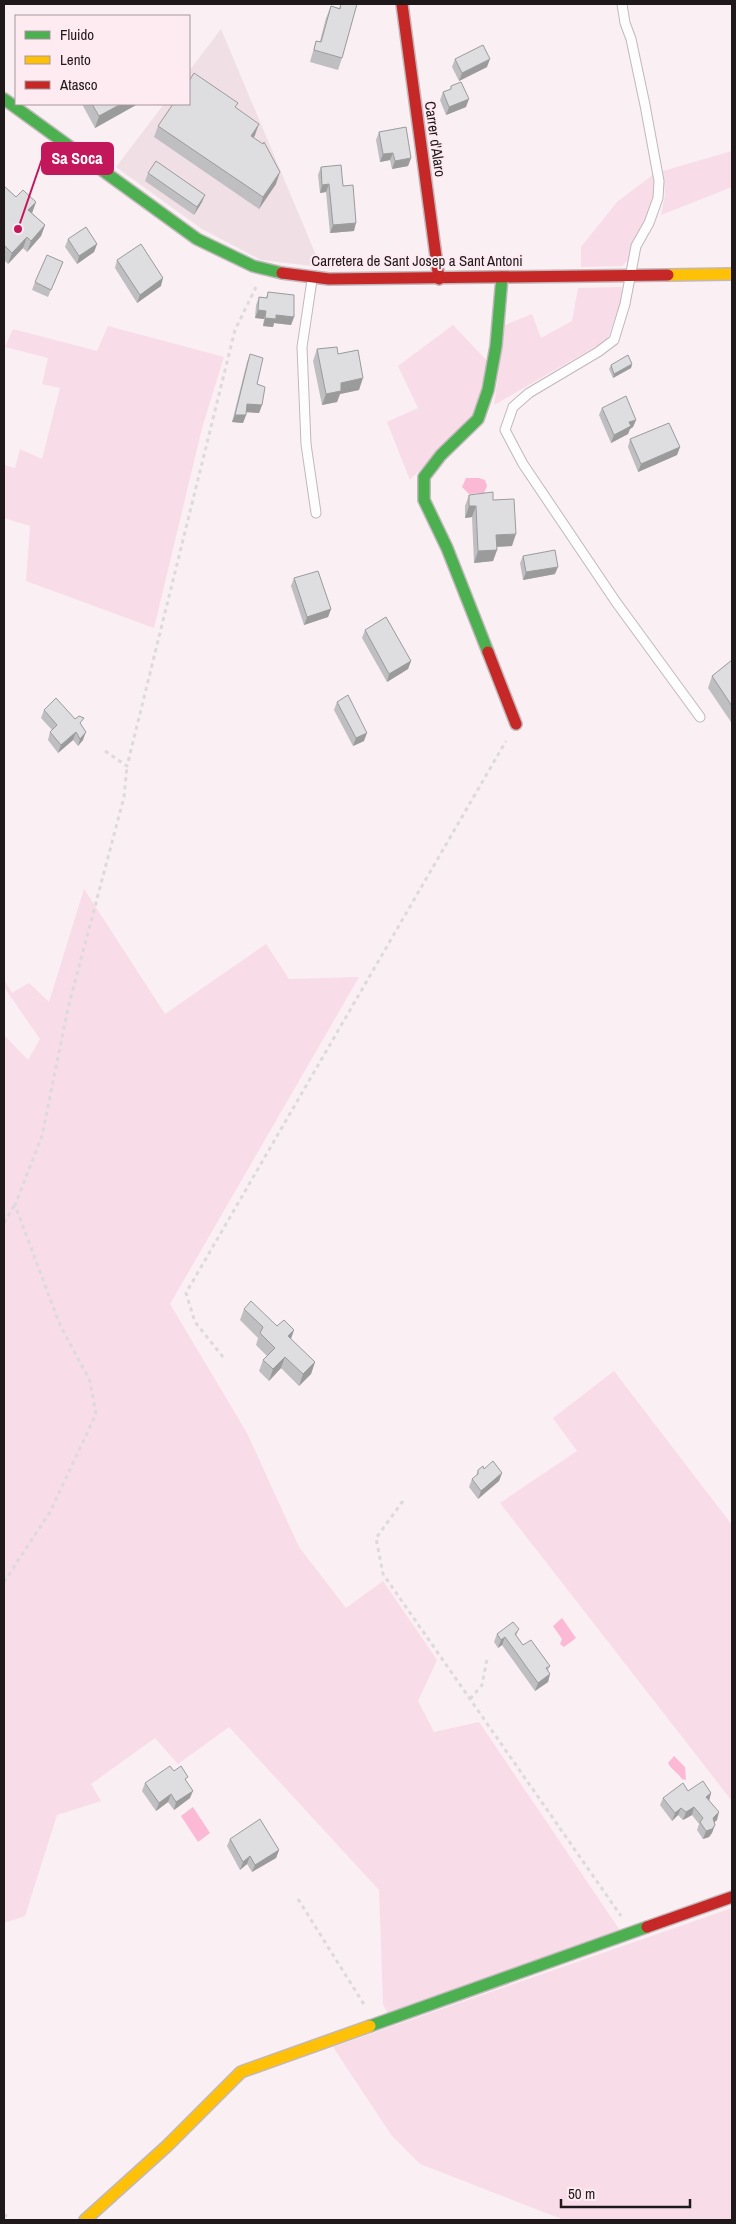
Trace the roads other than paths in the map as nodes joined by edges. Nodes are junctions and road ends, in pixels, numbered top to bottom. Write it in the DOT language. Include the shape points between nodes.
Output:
graph roads {
  1 [pos="402,4"];
  2 [pos="622,4"];
  3 [pos="4,99"];
  4 [pos="732,274"];
  5 [pos="631,275"];
  6 [pos="313,277"];
  7 [pos="502,277"];
  8 [pos="439,279"];
  9 [pos="316,513"];
  10 [pos="700,717"];
  11 [pos="516,724"];
  12 [pos="732,1897"];
  13 [pos="85,2220"];
  1 -- 8 [label="street, Carrer d'Alaro"];
  2 -- 5 [label="lane" via="646,105 659,182 658,198 636,246"];
  3 -- 6 [label="street, Carretera de Sant Josep a Sant Antoni" via="197,239 265,269"];
  4 -- 5 [label="street, Carretera de Sant Josep a Sant Antoni"];
  5 -- 7 [label="street, Carretera de Sant Josep a Sant Antoni"];
  5 -- 10 [label="lane" via="614,340 529,393 513,407 505,430 523,464 616,602"];
  6 -- 8 [label="street, Carretera de Sant Josep a Sant Antoni"];
  6 -- 9 [label="lane" via="302,347 306,444"];
  7 -- 8 [label="street, Carretera de Sant Josep a Sant Antoni"];
  7 -- 11 [label="street" via="496,346 488,390 478,419 441,455 424,477 424,500 450,556"];
  12 -- 13 [label="street" via="241,2072 167,2146"];
}
